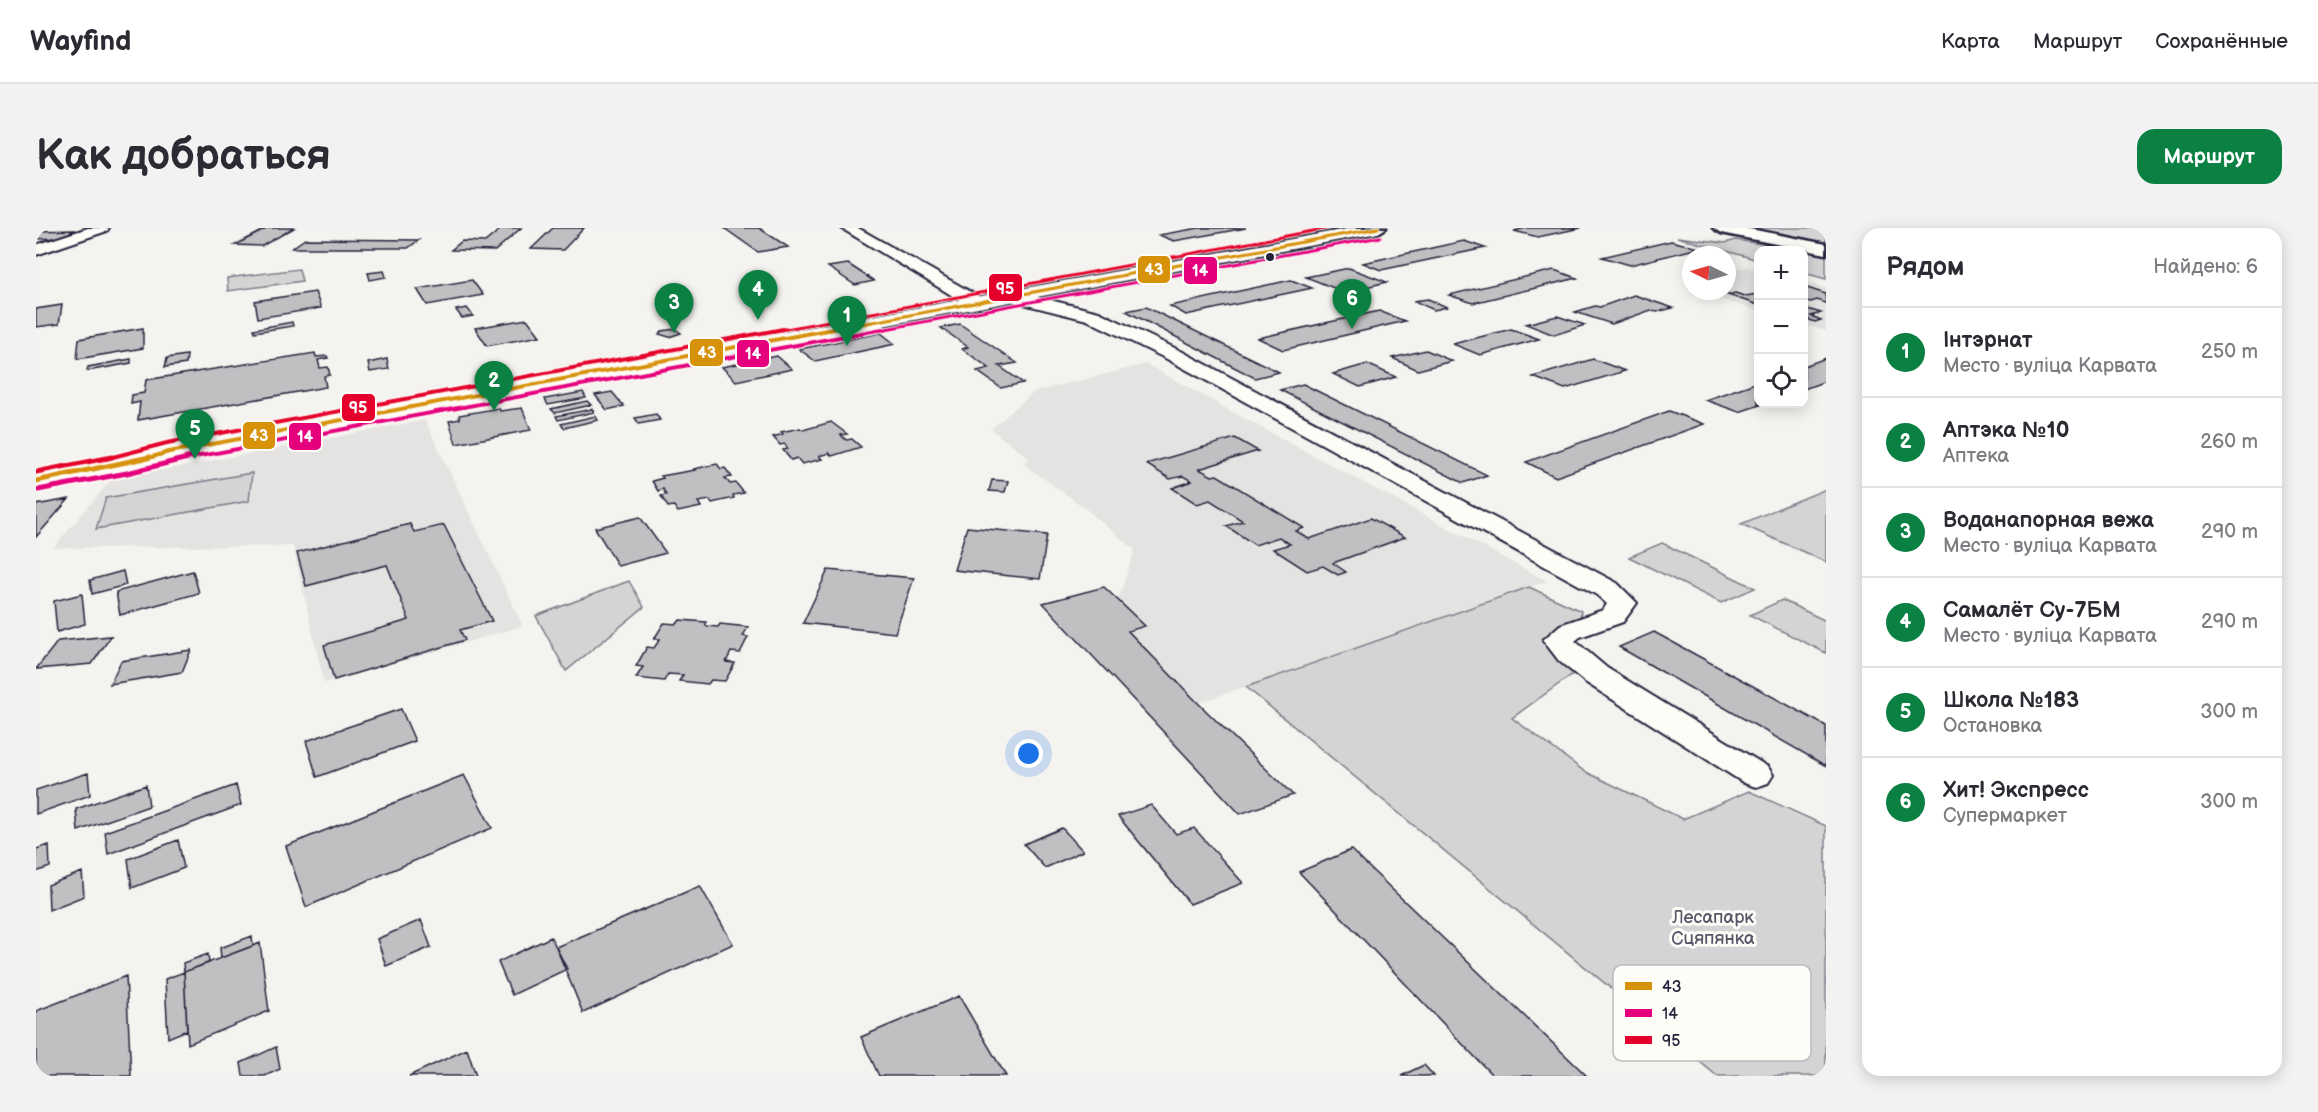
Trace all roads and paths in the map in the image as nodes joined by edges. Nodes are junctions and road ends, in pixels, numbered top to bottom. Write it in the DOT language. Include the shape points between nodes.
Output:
graph roads {
  1 [pos="102,228"];
  2 [pos="848,228"];
  3 [pos="1378,228"];
  4 [pos="1721,228"];
  5 [pos="1826,249"];
  6 [pos="36,250"];
  7 [pos="1013,296"];
  8 [pos="977,303"];
  9 [pos="169,452"];
  10 [pos="36,470"];
  11 [pos="36,481"];
  12 [pos="1756,775"];
  1 -- 6 [label="street"];
  2 -- 8 [label="street"];
  3 -- 7 [label="street"];
  4 -- 5 [label="street"];
  7 -- 8 [label="street"];
  7 -- 12 [label="street" via="1093,316 1174,355 1607,589 1623,603 1613,616 1570,631 1558,640 1570,655"];
  8 -- 9 [label="street"];
  9 -- 10 [label="street" via="127,454"];
  9 -- 11 [label="street"];
}
